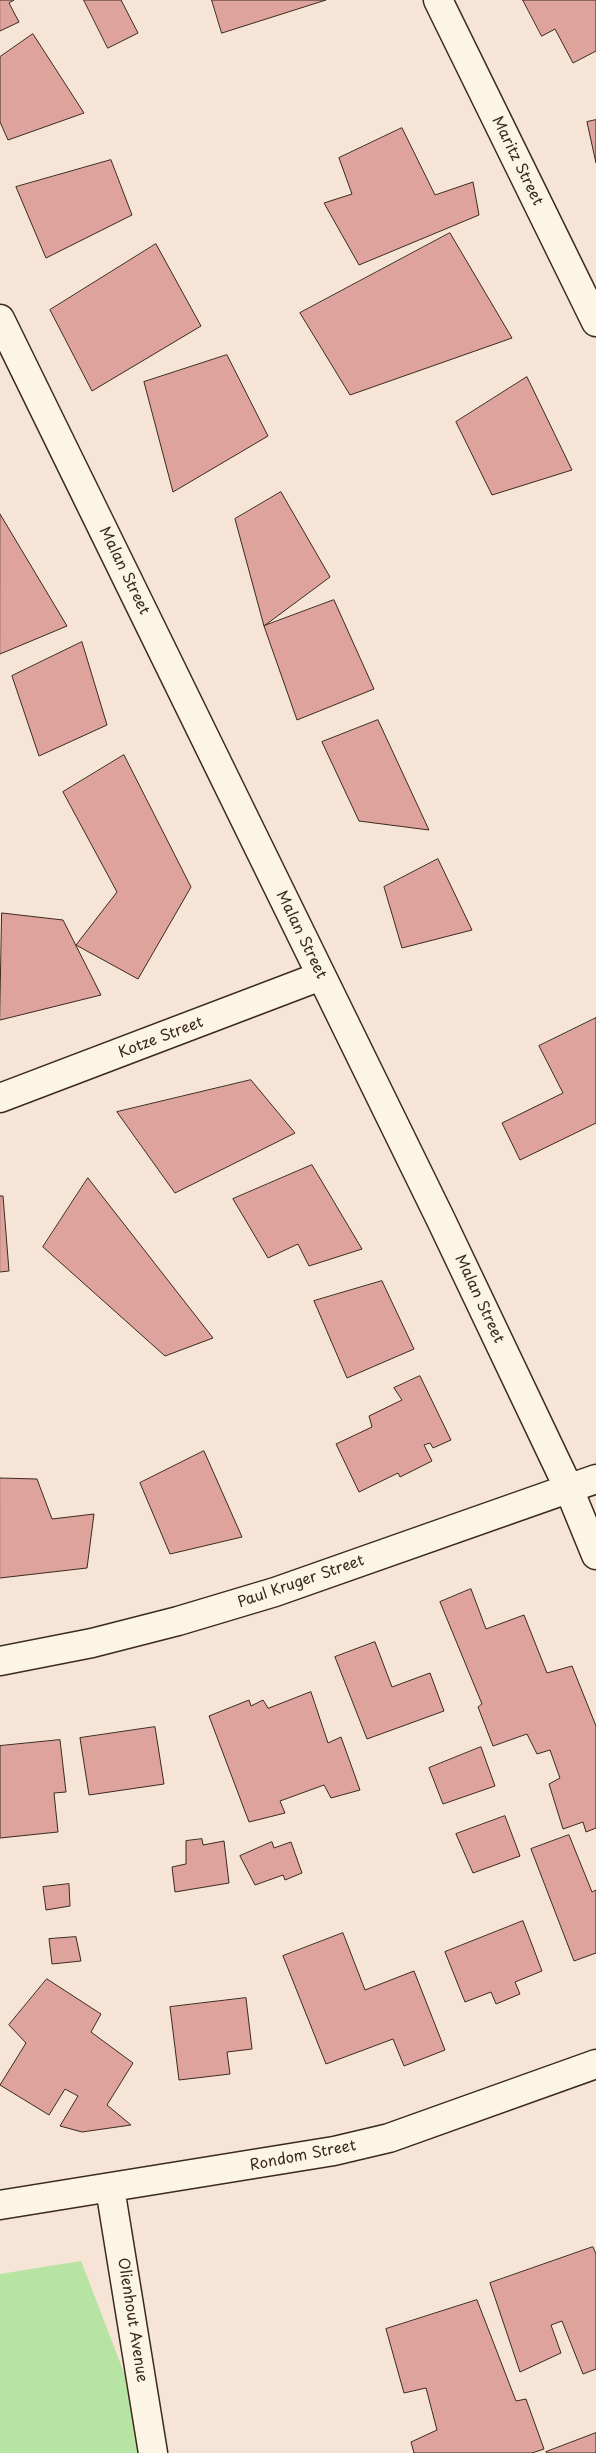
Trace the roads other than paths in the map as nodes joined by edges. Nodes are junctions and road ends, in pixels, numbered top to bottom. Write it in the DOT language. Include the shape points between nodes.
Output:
graph roads {
  1 [pos="438,0"];
  2 [pos="0,319"];
  3 [pos="596,322"];
  4 [pos="321,976"];
  5 [pos="0,1098"];
  6 [pos="596,1479"];
  7 [pos="569,1489"];
  8 [pos="596,1554"];
  9 [pos="0,1661"];
  10 [pos="596,2064"];
  11 [pos="110,2188"];
  12 [pos="0,2205"];
  13 [pos="153,2453"];
  1 -- 3 [label="street, Maritz Street"];
  2 -- 4 [label="street, Malan Street"];
  4 -- 5 [label="street, Kotze Street"];
  4 -- 7 [label="street, Malan Street"];
  6 -- 7 [label="street, Paul Kruger Street"];
  7 -- 8 [label="street, Malan Street"];
  7 -- 9 [label="street, Paul Kruger Street" via="196,1616 92,1643"];
  10 -- 11 [label="street, Rondom Street" via="389,2138 257,2165"];
  11 -- 12 [label="street, Rondom Street"];
  11 -- 13 [label="street, Olienhout Avenue"];
}
